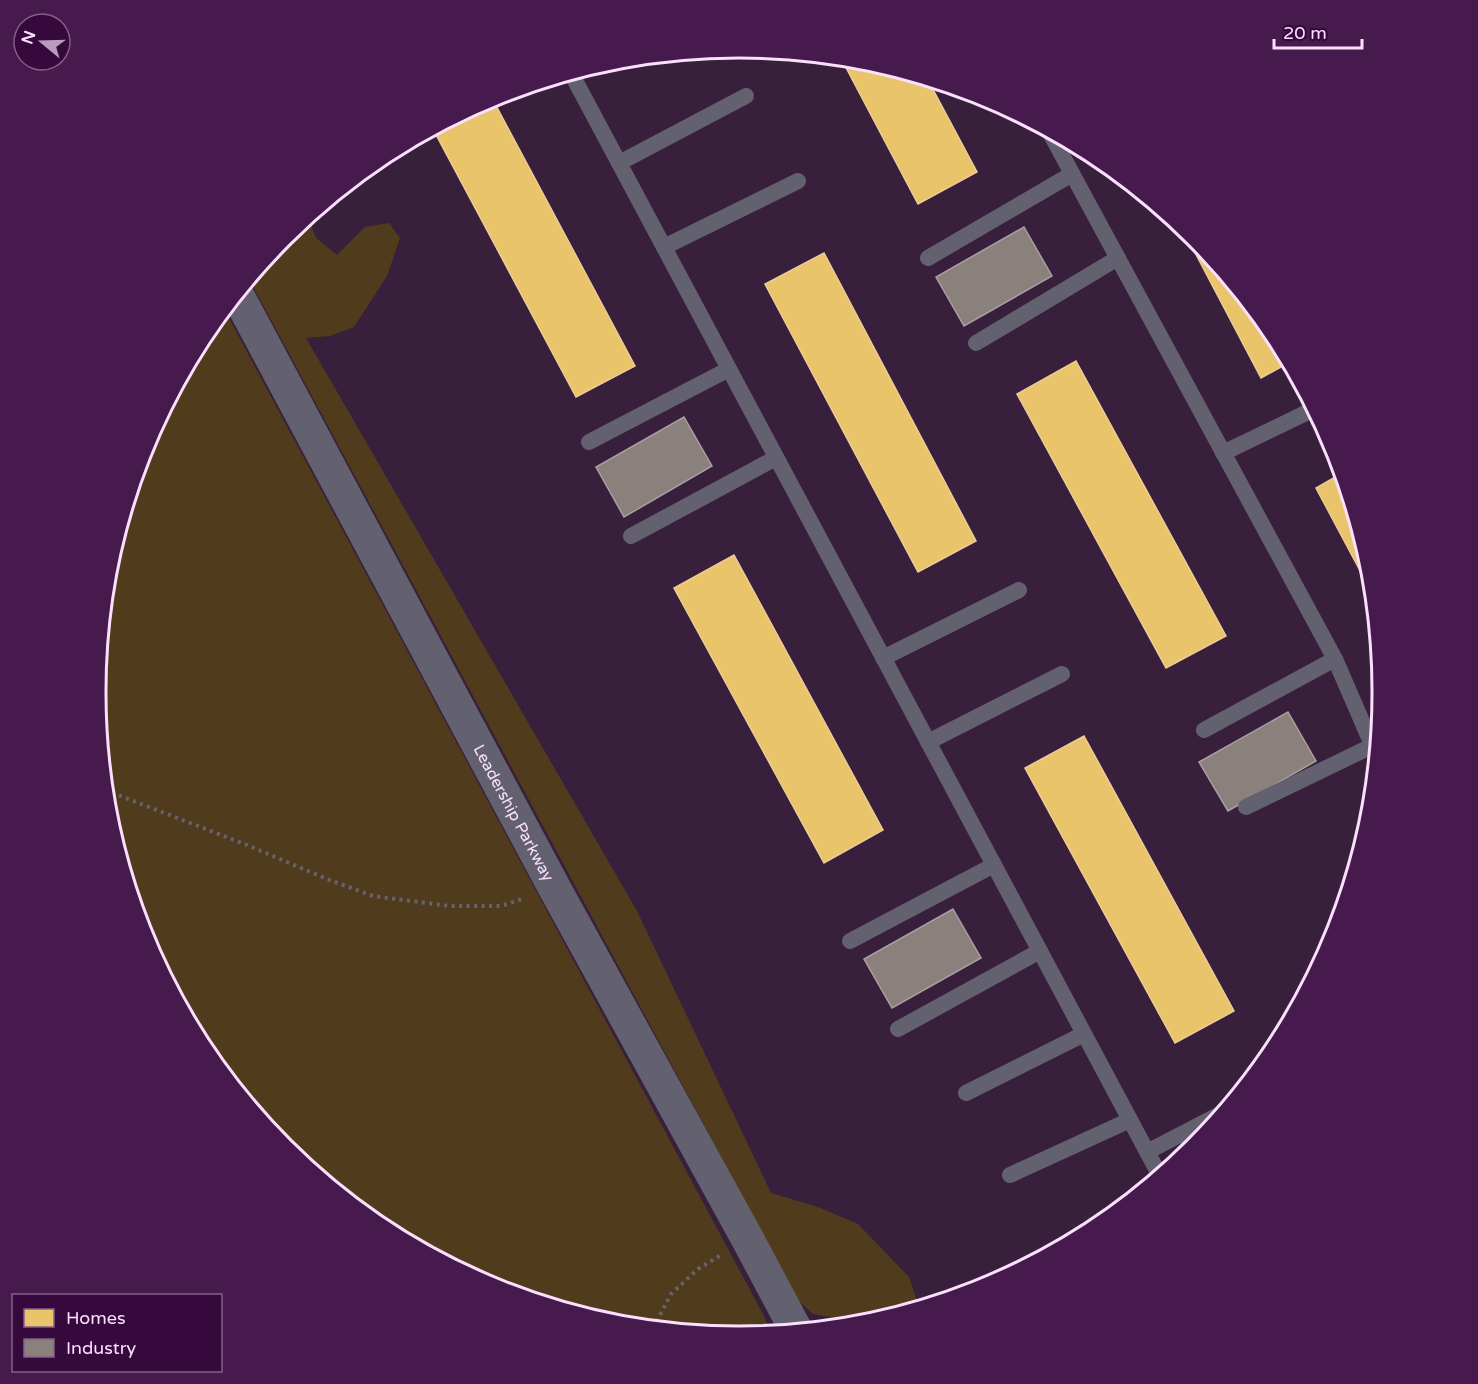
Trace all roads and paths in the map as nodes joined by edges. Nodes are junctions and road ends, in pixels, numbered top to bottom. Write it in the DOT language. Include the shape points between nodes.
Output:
graph roads {
  1 [pos="575,80"];
  2 [pos="746,96"];
  3 [pos="1055,143"];
  4 [pos="619,163"];
  5 [pos="1072,174"];
  6 [pos="798,181"];
  7 [pos="664,247"];
  8 [pos="928,258"];
  9 [pos="1118,258"];
  10 [pos="241,301"];
  11 [pos="976,343"];
  12 [pos="729,369"];
  13 [pos="1307,412"];
  14 [pos="589,442"];
  15 [pos="1223,453"];
  16 [pos="776,458"];
  17 [pos="631,536"];
  18 [pos="1019,590"];
  19 [pos="883,658"];
  20 [pos="1335,660"];
  21 [pos="1062,674"];
  22 [pos="1204,730"];
  23 [pos="928,742"];
  24 [pos="1370,742"];
  25 [pos="1369,753"];
  26 [pos="114,794"];
  27 [pos="1246,807"];
  28 [pos="994,865"];
  29 [pos="555,889"];
  30 [pos="850,941"];
  31 [pos="1040,951"];
  32 [pos="898,1029"];
  33 [pos="1084,1034"];
  34 [pos="966,1093"];
  35 [pos="1130,1120"];
  36 [pos="1203,1123"];
  37 [pos="1148,1152"];
  38 [pos="1156,1169"];
  39 [pos="1010,1175"];
  40 [pos="747,1238"];
  41 [pos="657,1320"];
  42 [pos="792,1323"];
  1 -- 4 [label="lane"];
  2 -- 4 [label="lane"];
  3 -- 5 [label="lane"];
  4 -- 7 [label="lane"];
  5 -- 8 [label="lane"];
  5 -- 9 [label="lane"];
  6 -- 7 [label="lane"];
  7 -- 12 [label="lane"];
  9 -- 11 [label="lane"];
  9 -- 15 [label="lane"];
  10 -- 29 [label="street, Leadership Parkway"];
  12 -- 14 [label="lane"];
  12 -- 16 [label="lane"];
  13 -- 15 [label="lane"];
  15 -- 20 [label="lane"];
  16 -- 17 [label="lane"];
  16 -- 19 [label="lane"];
  18 -- 19 [label="lane"];
  19 -- 23 [label="lane"];
  20 -- 22 [label="lane"];
  20 -- 24 [label="lane"];
  21 -- 23 [label="lane"];
  23 -- 28 [label="lane"];
  25 -- 27 [label="lane"];
  26 -- 29 [label="path" via="373,896 450,906 501,906"];
  28 -- 30 [label="lane"];
  28 -- 31 [label="lane"];
  29 -- 40 [label="street, Leadership Parkway"];
  31 -- 32 [label="lane"];
  31 -- 33 [label="lane"];
  33 -- 34 [label="lane"];
  33 -- 35 [label="lane"];
  35 -- 37 [label="lane"];
  35 -- 39 [label="lane"];
  36 -- 37 [label="lane"];
  37 -- 38 [label="lane"];
  40 -- 41 [label="path" via="691,1275 671,1294"];
  40 -- 42 [label="street, Leadership Parkway"];
}
